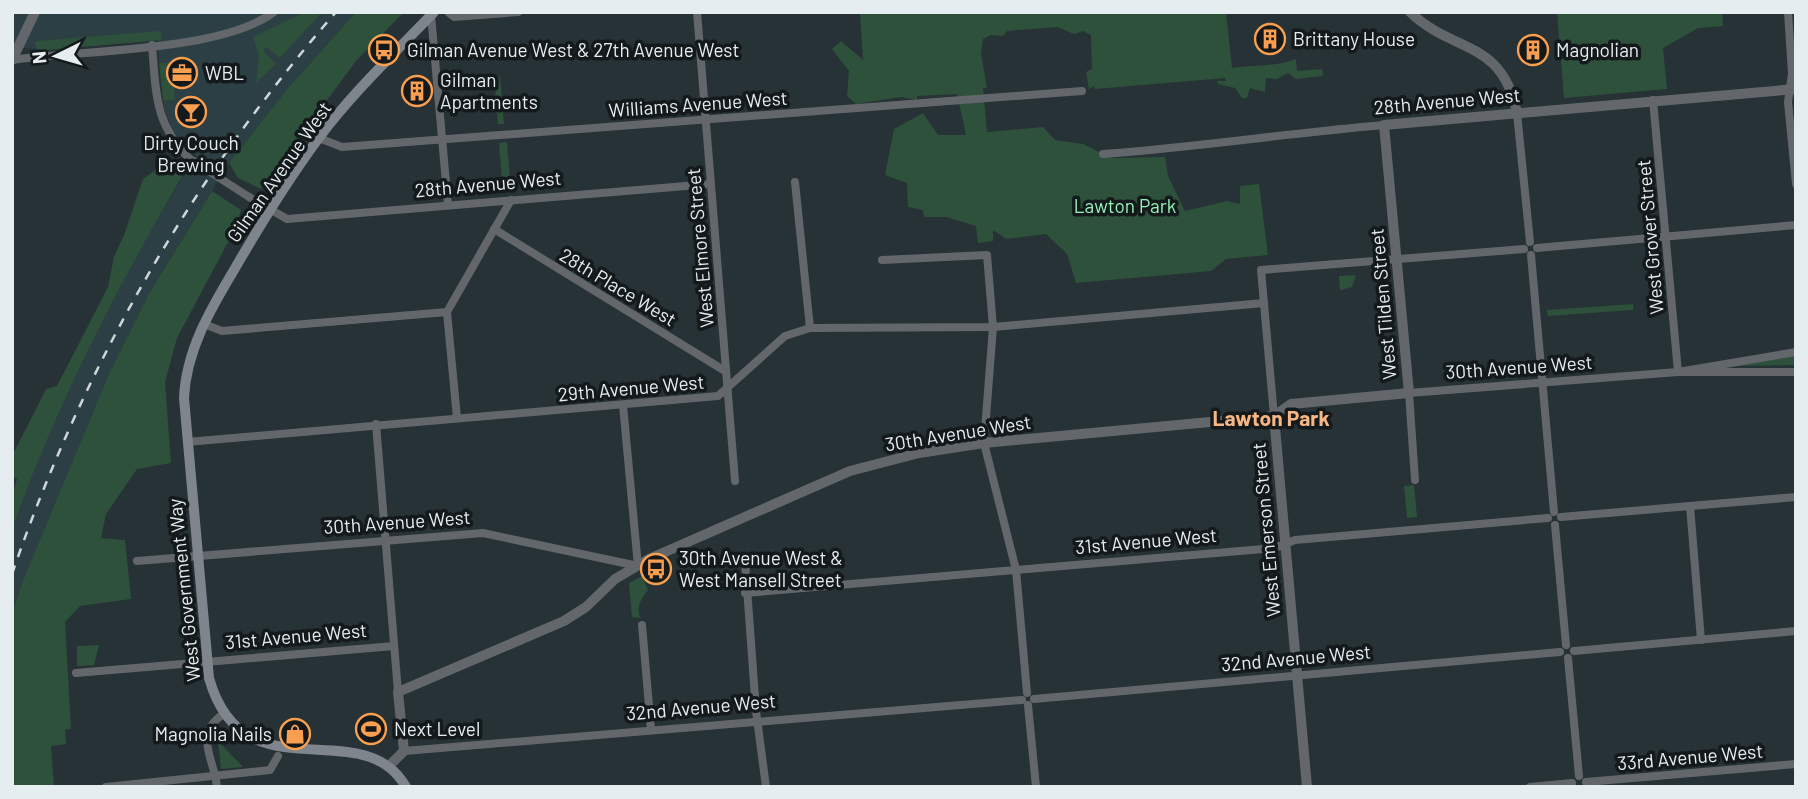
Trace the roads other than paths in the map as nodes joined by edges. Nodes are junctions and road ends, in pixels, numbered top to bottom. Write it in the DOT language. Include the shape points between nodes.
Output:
graph roads {
  1 [pos="35,12"];
  2 [pos="274,12"];
  3 [pos="448,12"];
  4 [pos="518,12"];
  5 [pos="697,12"];
  6 [pos="1410,12"];
  7 [pos="1788,12"];
  8 [pos="432,14"];
  9 [pos="152,45"];
  10 [pos="12,60"];
  11 [pos="1792,90"];
  12 [pos="1082,91"];
  13 [pos="1653,100"];
  14 [pos="1517,113"];
  15 [pos="706,119"];
  16 [pos="1384,125"];
  17 [pos="319,138"];
  18 [pos="442,138"];
  19 [pos="1103,154"];
  20 [pos="795,182"];
  21 [pos="710,184"];
  22 [pos="1796,184"];
  23 [pos="511,200"];
  24 [pos="448,205"];
  25 [pos="269,211"];
  26 [pos="1796,225"];
  27 [pos="494,229"];
  28 [pos="1665,237"];
  29 [pos="1530,248"];
  30 [pos="882,260"];
  31 [pos="1396,260"];
  32 [pos="1264,303"];
  33 [pos="447,312"];
  34 [pos="204,324"];
  35 [pos="993,327"];
  36 [pos="810,328"];
  37 [pos="1796,352"];
  38 [pos="725,371"];
  39 [pos="1678,372"];
  40 [pos="1796,372"];
  41 [pos="187,373"];
  42 [pos="1542,383"];
  43 [pos="727,388"];
  44 [pos="1409,393"];
  45 [pos="623,405"];
  46 [pos="1274,416"];
  47 [pos="457,418"];
  48 [pos="376,424"];
  49 [pos="187,442"];
  50 [pos="984,443"];
  51 [pos="1415,480"];
  52 [pos="735,481"];
  53 [pos="1796,497"];
  54 [pos="1690,506"];
  55 [pos="1555,518"];
  56 [pos="384,539"];
  57 [pos="1285,544"];
  58 [pos="197,556"];
  59 [pos="137,561"];
  60 [pos="745,561"];
  61 [pos="638,566"];
  62 [pos="1016,570"];
  63 [pos="745,593"];
  64 [pos="642,625"];
  65 [pos="1796,631"];
  66 [pos="1702,640"];
  67 [pos="394,646"];
  68 [pos="1567,651"];
  69 [pos="207,662"];
  70 [pos="76,673"];
  71 [pos="1296,676"];
  72 [pos="398,692"];
  73 [pos="1028,699"];
  74 [pos="222,715"];
  75 [pos="758,720"];
  76 [pos="651,729"];
  77 [pos="404,751"];
  78 [pos="278,756"];
  79 [pos="1796,764"];
  80 [pos="389,766"];
  81 [pos="216,776"];
  82 [pos="1575,782"];
  83 [pos="1586,785"];
  84 [pos="106,787"];
  85 [pos="217,787"];
  86 [pos="406,787"];
  87 [pos="766,787"];
  88 [pos="1035,787"];
  89 [pos="1307,787"];
  90 [pos="1530,787"];
  1 -- 10 [label="street"];
  2 -- 9 [label="street" via="251,27"];
  3 -- 4 [label="street" via="454,17"];
  5 -- 15 [label="street, West Elmore Street"];
  6 -- 14 [label="street" via="1497,66 1513,93"];
  7 -- 11 [label="street"];
  8 -- 17 [label="main road, Gilman Avenue West"];
  8 -- 18 [label="street"];
  9 -- 10 [label="street"];
  9 -- 25 [label="street, bridge" via="157,104 174,144"];
  11 -- 13 [label="street, 28th Avenue West"];
  11 -- 22 [label="street"];
  12 -- 15 [label="street, Williams Avenue West"];
  13 -- 14 [label="street, 28th Avenue West"];
  13 -- 28 [label="street, West Grover Street"];
  14 -- 16 [label="street, 28th Avenue West"];
  14 -- 29 [label="street"];
  15 -- 18 [label="street, Williams Avenue West"];
  15 -- 21 [label="street, West Elmore Street"];
  16 -- 19 [label="street, 28th Avenue West"];
  16 -- 31 [label="street, West Tilden Street"];
  17 -- 18 [label="street, Williams Avenue West" via="342,147"];
  17 -- 25 [label="main road, Gilman Avenue West"];
  18 -- 24 [label="street"];
  20 -- 36 [label="street"];
  21 -- 23 [label="street, 28th Avenue West"];
  21 -- 38 [label="street, West Elmore Street"];
  23 -- 24 [label="street, 28th Avenue West"];
  23 -- 27 [label="street"];
  24 -- 25 [label="street, 28th Avenue West" via="287,219"];
  25 -- 34 [label="main road, Gilman Avenue West"];
  26 -- 28 [label="street"];
  27 -- 33 [label="street"];
  27 -- 38 [label="street, 28th Place West"];
  28 -- 29 [label="street"];
  28 -- 39 [label="street, West Grover Street"];
  29 -- 31 [label="street"];
  29 -- 42 [label="street"];
  30 -- 35 [label="street" via="987,255"];
  31 -- 32 [label="street, West Emerson Street" via="1261,270"];
  31 -- 44 [label="street, West Tilden Street"];
  32 -- 35 [label="street, 29th Avenue West"];
  32 -- 46 [label="street, West Emerson Street"];
  33 -- 34 [label="street" via="222,331"];
  33 -- 47 [label="street"];
  34 -- 41 [label="main road, Gilman Avenue West"];
  35 -- 36 [label="street, 29th Avenue West"];
  35 -- 50 [label="street"];
  36 -- 43 [label="street, 29th Avenue West" via="785,336"];
  37 -- 39 [label="street, 30th Avenue West"];
  38 -- 43 [label="street, West Elmore Street"];
  39 -- 40 [label="street, 30th Avenue West"];
  39 -- 42 [label="street, 30th Avenue West"];
  41 -- 49 [label="main road, West Government Way"];
  42 -- 44 [label="street, 30th Avenue West"];
  42 -- 55 [label="street"];
  43 -- 45 [label="street, 29th Avenue West" via="718,396"];
  43 -- 52 [label="street, West Elmore Street"];
  44 -- 46 [label="street, 30th Avenue West" via="1291,404"];
  44 -- 51 [label="street, West Tilden Street"];
  45 -- 47 [label="street, 29th Avenue West"];
  45 -- 61 [label="street"];
  46 -- 50 [label="street, 30th Avenue West"];
  46 -- 57 [label="street, West Emerson Street"];
  47 -- 48 [label="street, 29th Avenue West"];
  48 -- 49 [label="street, 29th Avenue West"];
  48 -- 56 [label="street"];
  49 -- 58 [label="main road, West Government Way"];
  50 -- 61 [label="street, 30th Avenue West" via="919,453 850,471"];
  50 -- 62 [label="street"];
  53 -- 54 [label="street, 31st Avenue West"];
  54 -- 55 [label="street, 31st Avenue West"];
  54 -- 66 [label="street"];
  55 -- 57 [label="street, 31st Avenue West"];
  55 -- 68 [label="street"];
  56 -- 58 [label="street, 30th Avenue West"];
  56 -- 61 [label="street, 30th Avenue West" via="483,533"];
  56 -- 67 [label="street"];
  57 -- 62 [label="street, 31st Avenue West"];
  57 -- 71 [label="street, West Emerson Street"];
  58 -- 59 [label="street, 30th Avenue West"];
  58 -- 69 [label="main road, West Government Way"];
  60 -- 63 [label="street"];
  61 -- 72 [label="street" via="564,621"];
  62 -- 63 [label="street, 31st Avenue West"];
  62 -- 73 [label="street"];
  63 -- 75 [label="street"];
  64 -- 76 [label="street"];
  65 -- 66 [label="street, 32nd Avenue West"];
  66 -- 68 [label="street, 32nd Avenue West"];
  67 -- 69 [label="street, 31st Avenue West"];
  67 -- 72 [label="street"];
  68 -- 71 [label="street, 32nd Avenue West"];
  68 -- 82 [label="street"];
  69 -- 70 [label="street, 31st Avenue West"];
  69 -- 74 [label="main road, West Government Way"];
  71 -- 73 [label="street, 32nd Avenue West"];
  71 -- 89 [label="street, West Emerson Street"];
  72 -- 77 [label="street"];
  73 -- 75 [label="street, 32nd Avenue West"];
  73 -- 88 [label="street"];
  74 -- 78 [label="main road, West Government Way" via="244,739"];
  74 -- 81 [label="street" via="212,722 206,736 209,763"];
  75 -- 76 [label="street, 32nd Avenue West"];
  75 -- 87 [label="street"];
  76 -- 77 [label="street, 32nd Avenue West"];
  77 -- 80 [label="street"];
  78 -- 80 [label="main road, West Government Way" via="356,755"];
  78 -- 81 [label="street" via="270,770"];
  79 -- 83 [label="street, 33rd Avenue West"];
  80 -- 86 [label="main road"];
  81 -- 84 [label="street"];
  81 -- 85 [label="street"];
  82 -- 83 [label="street"];
  82 -- 90 [label="street"];
}
